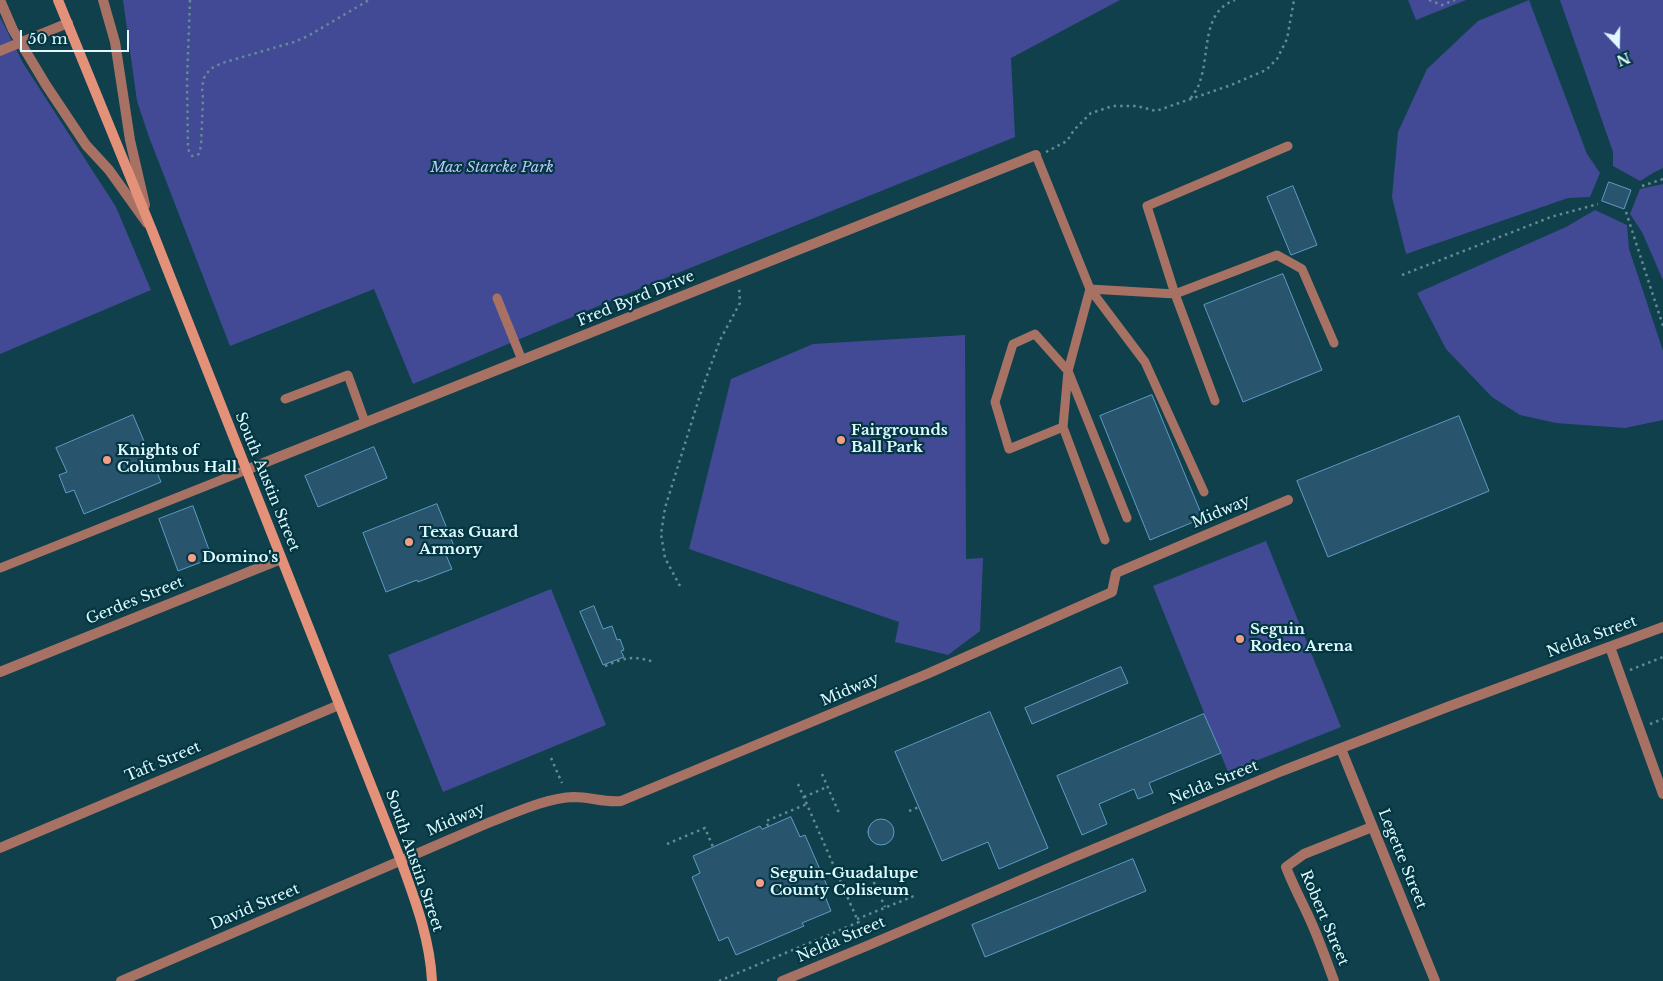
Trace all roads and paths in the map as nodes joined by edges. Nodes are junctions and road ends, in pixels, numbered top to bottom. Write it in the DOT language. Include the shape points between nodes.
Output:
graph roads {
  1 [pos="0,0"];
  2 [pos="58,0"];
  3 [pos="104,0"];
  4 [pos="190,0"];
  5 [pos="368,0"];
  6 [pos="1235,0"];
  7 [pos="1294,0"];
  8 [pos="1429,0"];
  9 [pos="1455,0"];
  10 [pos="68,23"];
  11 [pos="21,43"];
  12 [pos="0,51"];
  13 [pos="1190,99"];
  14 [pos="1288,146"];
  15 [pos="1056,148"];
  16 [pos="1036,155"];
  17 [pos="1663,179"];
  18 [pos="1642,186"];
  19 [pos="1598,204"];
  20 [pos="1626,212"];
  21 [pos="151,228"];
  22 [pos="1402,275"];
  23 [pos="736,276"];
  24 [pos="1090,289"];
  25 [pos="1175,294"];
  26 [pos="497,298"];
  27 [pos="1663,326"];
  28 [pos="1334,343"];
  29 [pos="522,360"];
  30 [pos="1068,371"];
  31 [pos="285,399"];
  32 [pos="1215,401"];
  33 [pos="365,422"];
  34 [pos="1063,428"];
  35 [pos="246,470"];
  36 [pos="1204,492"];
  37 [pos="1288,500"];
  38 [pos="1127,518"];
  39 [pos="1105,540"];
  40 [pos="282,559"];
  41 [pos="0,568"];
  42 [pos="680,586"];
  43 [pos="1663,627"];
  44 [pos="1610,647"];
  45 [pos="1663,657"];
  46 [pos="654,662"];
  47 [pos="605,666"];
  48 [pos="0,672"];
  49 [pos="1620,674"];
  50 [pos="339,704"];
  51 [pos="1341,749"];
  52 [pos="551,758"];
  53 [pos="822,774"];
  54 [pos="562,782"];
  55 [pos="798,784"];
  56 [pos="827,787"];
  57 [pos="1663,794"];
  58 [pos="804,797"];
  59 [pos="807,804"];
  60 [pos="919,807"];
  61 [pos="909,811"];
  62 [pos="839,813"];
  63 [pos="768,826"];
  64 [pos="1372,827"];
  65 [pos="667,844"];
  66 [pos="0,848"];
  67 [pos="713,848"];
  68 [pos="401,860"];
  69 [pos="871,876"];
  70 [pos="914,896"];
  71 [pos="885,907"];
  72 [pos="858,920"];
  73 [pos="869,945"];
  74 [pos="797,978"];
  75 [pos="433,979"];
  76 [pos="121,981"];
  77 [pos="719,981"];
  78 [pos="782,981"];
  79 [pos="1334,981"];
  80 [pos="1435,981"];
  1 -- 11 [label="street"];
  2 -- 10 [label="main road, South Austin Street"];
  3 -- 21 [label="street" via="115,42 130,140"];
  4 -- 5 [label="path" via="187,80 188,149 192,156 199,154 201,146 202,87 210,69 308,36"];
  6 -- 13 [label="path" via="1226,3 1211,22 1200,82"];
  7 -- 13 [label="path" via="1287,39 1277,59 1266,70"];
  8 -- 9 [label="path" via="1442,5"];
  10 -- 11 [label="street"];
  10 -- 21 [label="main road, South Austin Street"];
  11 -- 12 [label="street"];
  11 -- 21 [label="street" via="86,145 109,170"];
  13 -- 15 [label="path" via="1156,111 1137,106 1113,106 1091,113 1067,141"];
  14 -- 25 [label="lane" via="1147,206"];
  16 -- 23 [label="street, Fred Byrd Drive"];
  16 -- 24 [label="lane"];
  17 -- 18 [label="path"];
  19 -- 22 [label="path" via="1550,217"];
  20 -- 27 [label="path"];
  21 -- 35 [label="main road, South Austin Street"];
  23 -- 29 [label="street, Fred Byrd Drive"];
  23 -- 42 [label="path" via="740,303 720,340 665,508 661,534 665,558"];
  24 -- 25 [label="lane"];
  24 -- 30 [label="lane"];
  24 -- 36 [label="lane" via="1145,362"];
  25 -- 28 [label="lane" via="1277,255 1302,270"];
  25 -- 32 [label="lane"];
  26 -- 29 [label="lane"];
  29 -- 33 [label="street, Fred Byrd Drive"];
  30 -- 34 [label="lane"];
  30 -- 34 [label="lane" via="1035,334 1013,344 995,402 1009,449"];
  30 -- 38 [label="lane"];
  31 -- 33 [label="lane" via="348,375"];
  33 -- 35 [label="street, Fred Byrd Drive"];
  34 -- 39 [label="lane"];
  35 -- 40 [label="main road, South Austin Street"];
  35 -- 41 [label="lane"];
  37 -- 68 [label="street, Midway" via="1116,573 1112,592 927,674 630,798 610,802 586,797 559,798 488,823"];
  40 -- 48 [label="street, Gerdes Street"];
  40 -- 50 [label="main road, South Austin Street"];
  43 -- 44 [label="street, Nelda Street"];
  44 -- 49 [label="street"];
  44 -- 51 [label="street, Nelda Street"];
  45 -- 49 [label="path"];
  46 -- 47 [label="path" via="630,657"];
  49 -- 57 [label="street"];
  50 -- 66 [label="street, Taft Street"];
  50 -- 68 [label="main road, South Austin Street"];
  51 -- 64 [label="street, Legette Street"];
  51 -- 73 [label="street, Nelda Street"];
  52 -- 54 [label="path"];
  53 -- 56 [label="path"];
  55 -- 58 [label="path"];
  56 -- 58 [label="path"];
  56 -- 62 [label="path"];
  58 -- 59 [label="path"];
  59 -- 63 [label="path" via="766,821"];
  59 -- 72 [label="path"];
  60 -- 61 [label="path"];
  64 -- 79 [label="street, Robert Street" via="1304,854 1286,868"];
  64 -- 80 [label="street, Legette Street"];
  65 -- 67 [label="path" via="705,828"];
  68 -- 75 [label="main road, South Austin Street" via="425,935"];
  68 -- 76 [label="street, David Street"];
  69 -- 71 [label="path"];
  70 -- 71 [label="path"];
  71 -- 72 [label="path"];
  72 -- 73 [label="path"];
  72 -- 77 [label="path"];
  73 -- 74 [label="street, Nelda Street"];
  74 -- 78 [label="street, Nelda Street"];
}
